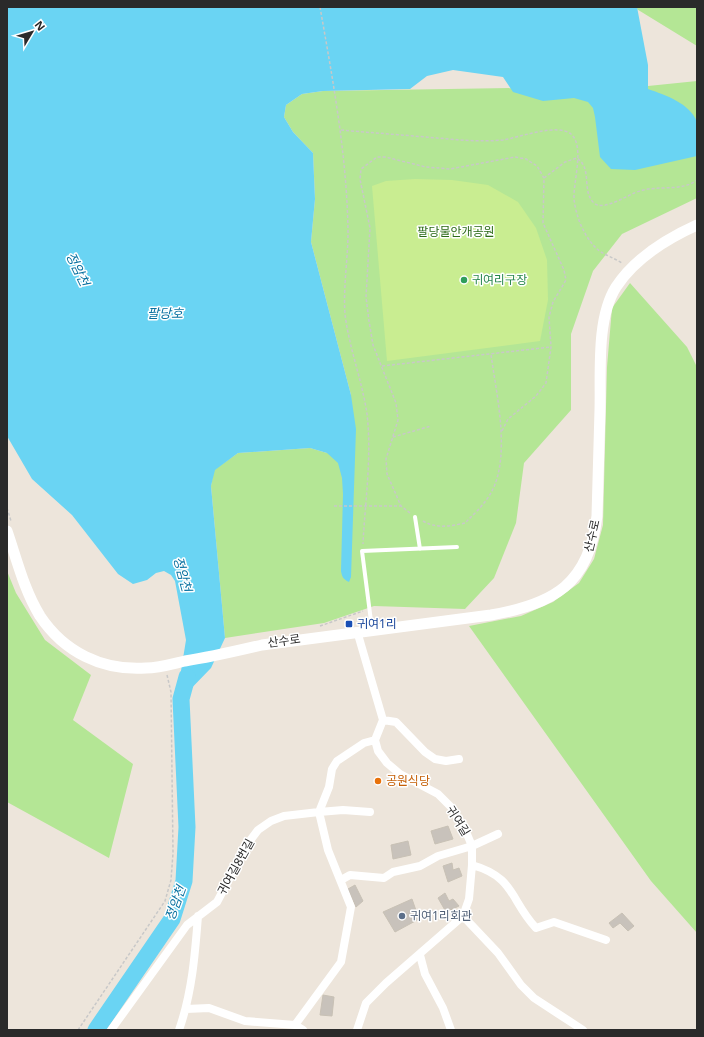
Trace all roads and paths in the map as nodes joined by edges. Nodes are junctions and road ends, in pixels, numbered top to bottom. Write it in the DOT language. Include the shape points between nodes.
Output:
graph roads {
  1 [pos="320,7"];
  2 [pos="341,130"];
  3 [pos="577,158"];
  4 [pos="544,178"];
  5 [pos="697,180"];
  6 [pos="697,225"];
  7 [pos="631,269"];
  8 [pos="551,347"];
  9 [pos="491,354"];
  10 [pos="382,366"];
  11 [pos="431,426"];
  12 [pos="502,432"];
  13 [pos="393,437"];
  14 [pos="334,506"];
  15 [pos="401,506"];
  16 [pos="364,507"];
  17 [pos="7,508"];
  18 [pos="416,517"];
  19 [pos="9,527"];
  20 [pos="457,547"];
  21 [pos="420,549"];
  22 [pos="362,551"];
  23 [pos="369,609"];
  24 [pos="314,627"];
  25 [pos="372,629"];
  26 [pos="357,631"];
  27 [pos="170,664"];
  28 [pos="383,720"];
  29 [pos="375,740"];
  30 [pos="460,759"];
  31 [pos="319,812"];
  32 [pos="370,812"];
  33 [pos="498,834"];
  34 [pos="472,846"];
  35 [pos="472,865"];
  36 [pos="341,880"];
  37 [pos="198,916"];
  38 [pos="463,916"];
  39 [pos="606,940"];
  40 [pos="420,955"];
  41 [pos="186,1009"];
  42 [pos="295,1025"];
  43 [pos="572,1028"];
  44 [pos="78,1030"];
  45 [pos="111,1030"];
  46 [pos="179,1030"];
  47 [pos="303,1030"];
  48 [pos="357,1030"];
  49 [pos="451,1030"];
  50 [pos="583,1030"];
  1 -- 2 [label="path"];
  2 -- 3 [label="path" via="473,141 502,140 550,129 561,130 571,134 577,145"];
  2 -- 16 [label="path" via="348,232 345,313 350,347 367,413 369,437"];
  3 -- 4 [label="path" via="565,162"];
  3 -- 5 [label="path" via="583,162 589,193 592,201 598,205 606,206 647,188 681,186 693,184"];
  3 -- 7 [label="path" via="574,198 584,232 596,248"];
  4 -- 8 [label="path" via="543,223 566,280 553,302 549,317"];
  4 -- 10 [label="path" via="537,166 526,159 514,157 450,169 376,157 361,169 360,179 370,228 366,297 373,345"];
  6 -- 7 [label="main road, 산수로" via="670,237"];
  7 -- 25 [label="main road, 산수로" via="616,287 608,304 603,325 597,516 590,554 580,572 553,595 520,610"];
  8 -- 9 [label="path"];
  8 -- 12 [label="path" via="546,383 536,396 508,419"];
  9 -- 10 [label="path"];
  9 -- 12 [label="path"];
  10 -- 13 [label="path" via="396,403 398,420"];
  11 -- 13 [label="path"];
  12 -- 18 [label="path" via="500,467 492,491 465,524 429,525"];
  13 -- 15 [label="path" via="386,459 387,474"];
  14 -- 16 [label="path"];
  15 -- 16 [label="path"];
  15 -- 18 [label="path"];
  16 -- 22 [label="path"];
  17 -- 19 [label="path"];
  18 -- 21 [label="lane"];
  19 -- 27 [label="main road" via="28,593 54,636 93,662 131,669"];
  20 -- 21 [label="lane"];
  21 -- 22 [label="lane"];
  22 -- 23 [label="lane"];
  23 -- 24 [label="path"];
  23 -- 25 [label="lane"];
  25 -- 26 [label="main road, 산수로"];
  26 -- 27 [label="main road, 산수로" via="262,644"];
  26 -- 28 [label="street"];
  27 -- 44 [label="path" via="173,804 171,880 165,901"];
  28 -- 29 [label="street"];
  28 -- 30 [label="street" via="396,722 435,759"];
  29 -- 31 [label="street" via="364,743 337,760"];
  29 -- 34 [label="street, 귀여길" via="378,751 387,763 400,774 438,794 452,808"];
  31 -- 32 [label="street, 귀여길8번길"];
  31 -- 36 [label="street" via="328,850"];
  31 -- 37 [label="street, 귀여길8번길" via="284,816 258,830 217,902"];
  33 -- 34 [label="street"];
  34 -- 35 [label="street, 귀여길"];
  34 -- 36 [label="street" via="438,856 420,866 393,872 384,878 350,875"];
  35 -- 38 [label="street, 귀여길" via="469,900"];
  35 -- 39 [label="street" via="495,874 506,884 536,928 554,922"];
  36 -- 42 [label="street" via="351,907 341,962"];
  37 -- 41 [label="street" via="194,964"];
  37 -- 45 [label="street, 귀여길8번길" via="187,925"];
  38 -- 40 [label="street, 귀여길"];
  38 -- 43 [label="street" via="498,953 522,986"];
  40 -- 48 [label="street, 귀여길" via="366,1003"];
  40 -- 49 [label="street" via="425,974 443,1008"];
  41 -- 42 [label="street" via="209,1008 245,1021"];
  41 -- 46 [label="street"];
  42 -- 47 [label="street"];
  43 -- 50 [label="street"];
}
